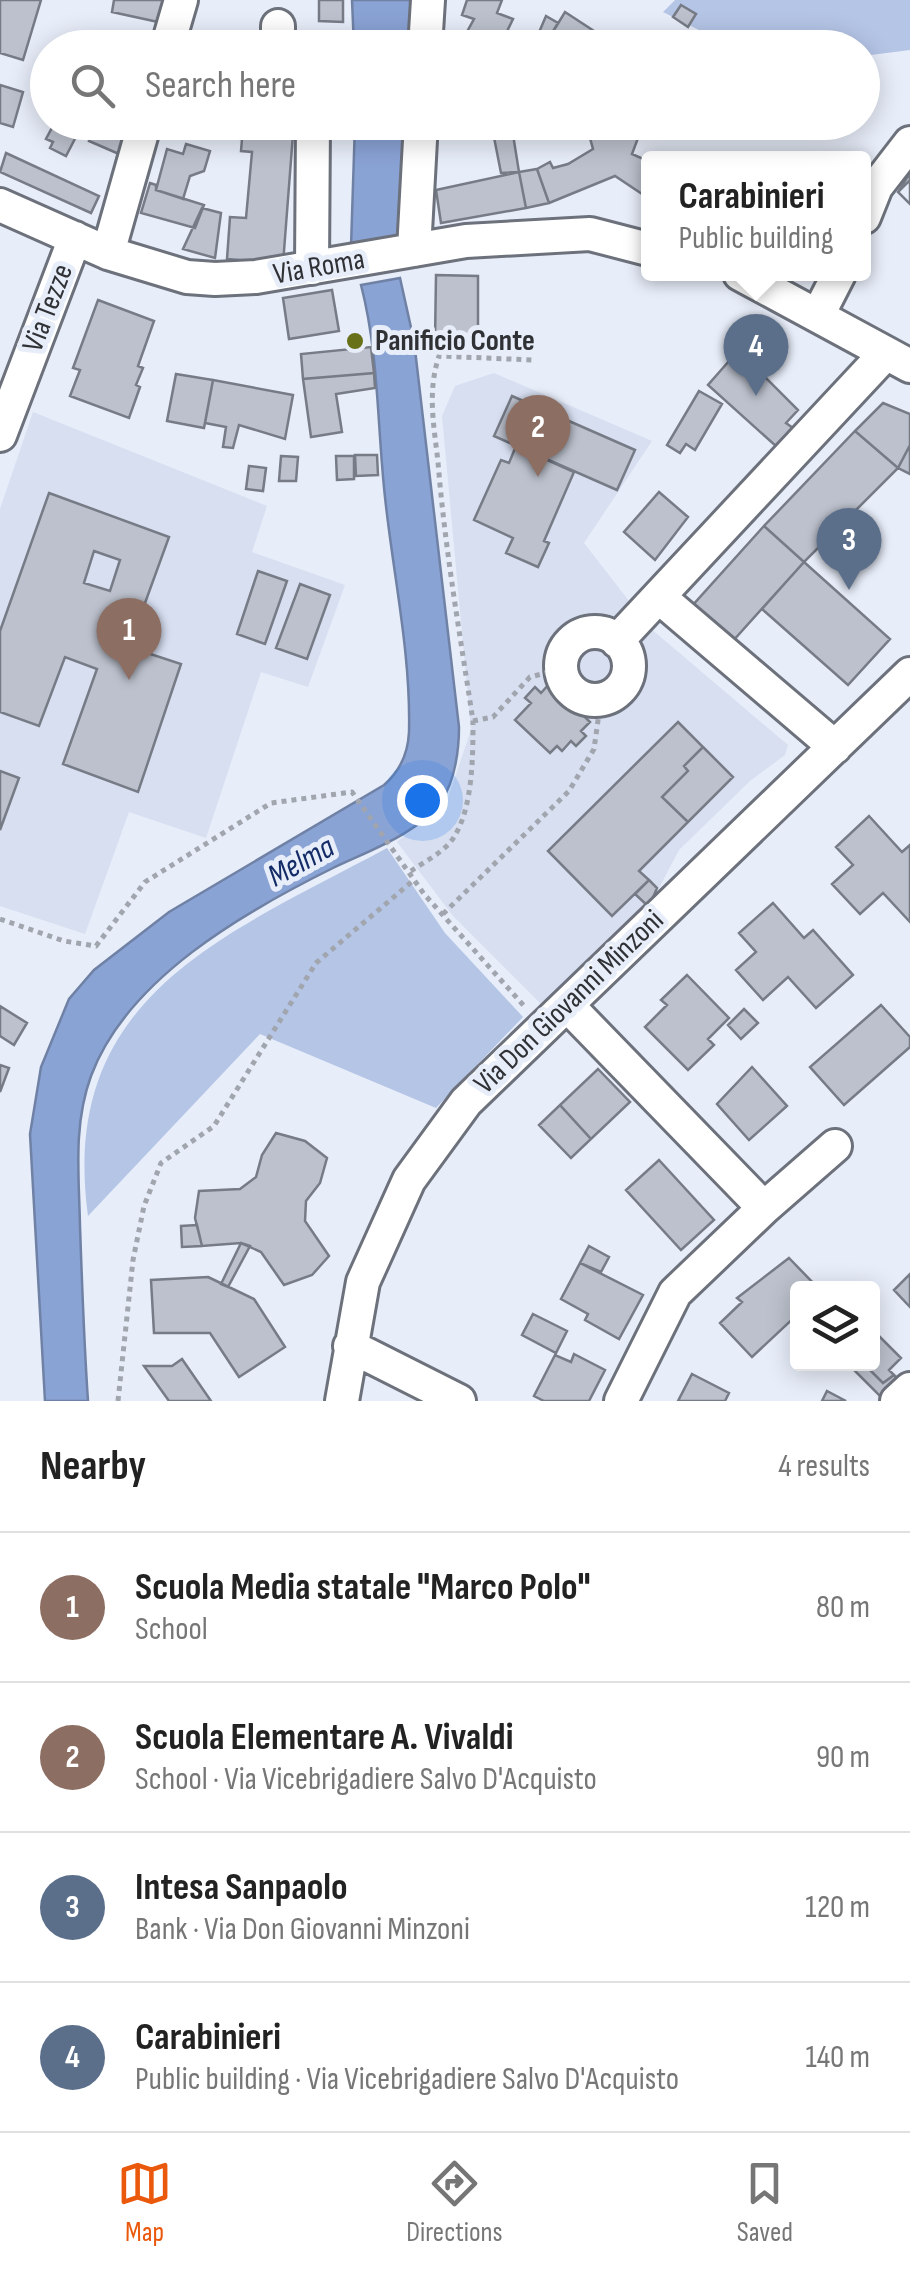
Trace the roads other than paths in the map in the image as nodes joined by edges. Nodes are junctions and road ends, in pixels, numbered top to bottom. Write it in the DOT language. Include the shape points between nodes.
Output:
graph roads {
  1 [pos="181,0"];
  2 [pos="428,0"];
  3 [pos="172,30"];
  4 [pos="426,30"];
  5 [pos="140,140"];
  6 [pos="314,140"];
  7 [pos="420,140"];
  8 [pos="910,143"];
  9 [pos="871,200"];
  10 [pos="0,205"];
  11 [pos="74,238"];
  12 [pos="641,247"];
  13 [pos="414,250"];
  14 [pos="108,253"];
  15 [pos="312,268"];
  16 [pos="753,281"];
  17 [pos="835,281"];
  18 [pos="818,315"];
  19 [pos="898,359"];
  20 [pos="0,435"];
  21 [pos="658,597"];
  22 [pos="617,641"];
  23 [pos="910,674"];
  24 [pos="835,747"];
  25 [pos="566,1005"];
  26 [pos="836,1146"];
  27 [pos="764,1208"];
  28 [pos="350,1346"];
  29 [pos="910,1389"];
  30 [pos="342,1401"];
  31 [pos="459,1401"];
  32 [pos="620,1401"];
  33 [pos="897,1401"];
  1 -- 3 [label="street"];
  2 -- 4 [label="street"];
  5 -- 14 [label="street"];
  6 -- 15 [label="street"];
  7 -- 13 [label="street"];
  8 -- 9 [label="street"];
  10 -- 11 [label="street, Via Roma"];
  11 -- 14 [label="street, Via Roma"];
  11 -- 20 [label="street, Via Tezze"];
  12 -- 13 [label="street, Via Roma" via="590,234"];
  13 -- 15 [label="street, Via Roma"];
  14 -- 15 [label="street, Via Roma" via="215,279"];
  16 -- 18 [label="street"];
  17 -- 18 [label="street"];
  18 -- 19 [label="street"];
  19 -- 21 [label="street"];
  21 -- 22 [label="street"];
  21 -- 24 [label="street"];
  22 -- 22 [label="street" via="628,659 626,681 600,700 571,690 561,669 566,647 596,632"];
  23 -- 24 [label="street, Via Don Giovanni Minzoni"];
  24 -- 25 [label="street, Via Don Giovanni Minzoni"];
  25 -- 27 [label="street"];
  25 -- 28 [label="street, Via Don Giovanni Minzoni" via="466,1102 409,1180 363,1282"];
  26 -- 27 [label="street"];
  27 -- 32 [label="street" via="675,1293"];
  28 -- 30 [label="street, Via Don Giovanni Minzoni"];
  28 -- 31 [label="street"];
  29 -- 33 [label="street"];
}
